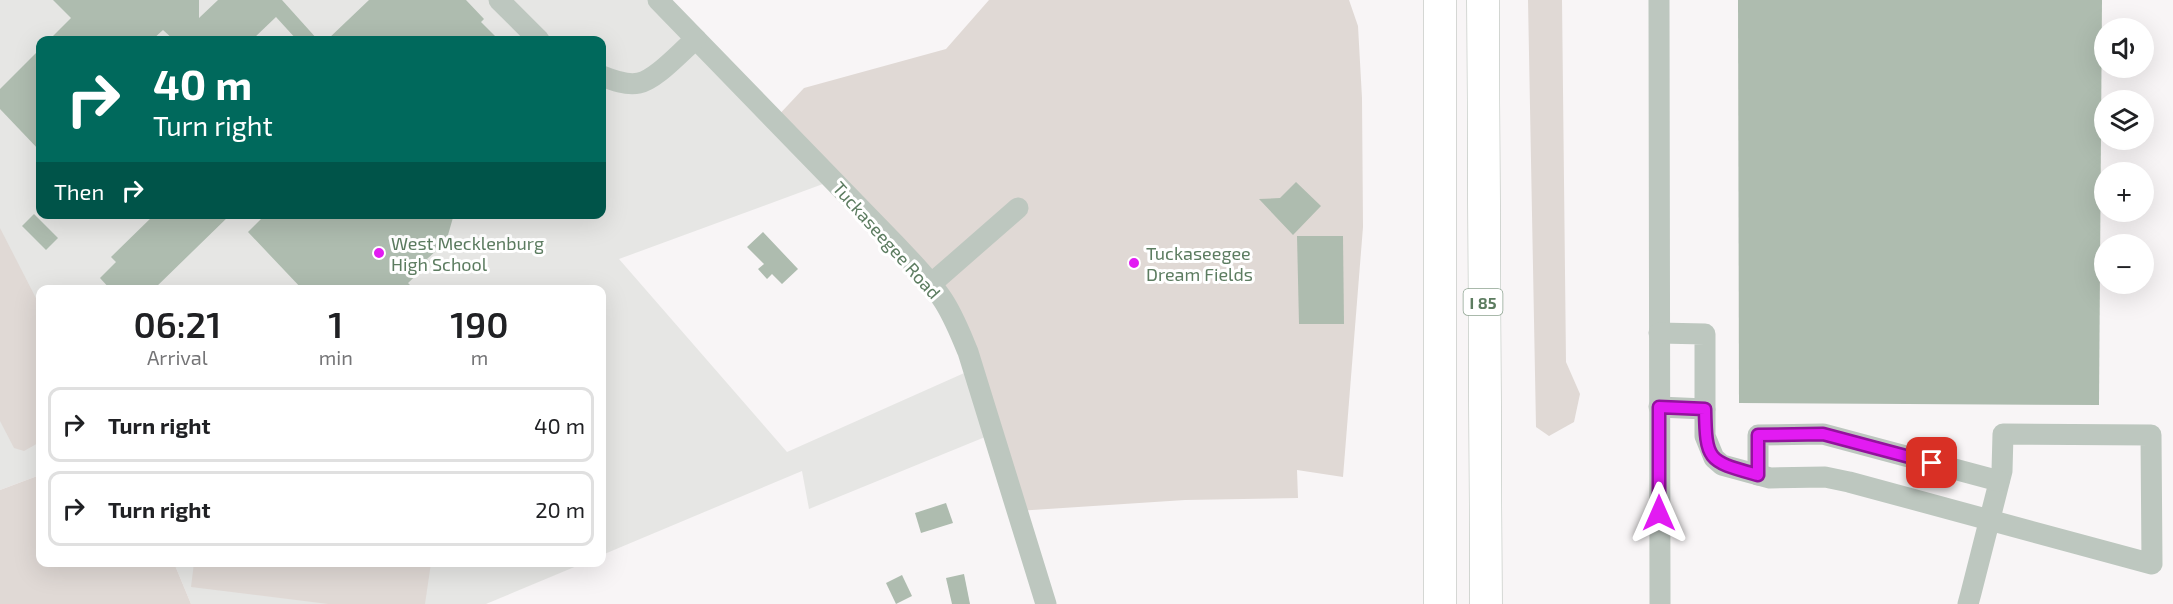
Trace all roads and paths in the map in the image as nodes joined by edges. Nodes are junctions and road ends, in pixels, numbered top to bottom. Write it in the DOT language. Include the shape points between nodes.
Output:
graph roads {
  1 [pos="499,0"];
  2 [pos="658,0"];
  3 [pos="1440,0"];
  4 [pos="1483,0"];
  5 [pos="1659,0"];
  6 [pos="535,36"];
  7 [pos="696,39"];
  8 [pos="606,77"];
  9 [pos="1018,208"];
  10 [pos="931,284"];
  11 [pos="1659,333"];
  12 [pos="1659,407"];
  13 [pos="1705,409"];
  14 [pos="1758,475"];
  15 [pos="1999,481"];
  16 [pos="1989,521"];
  17 [pos="1046,604"];
  18 [pos="1440,604"];
  19 [pos="1486,604"];
  20 [pos="1660,604"];
  21 [pos="1968,604"];
  1 -- 6 [label="street"];
  2 -- 7 [label="street, Tuckaseegee Road"];
  3 -- 18 [label="highway, I 85"];
  4 -- 19 [label="highway, I 85"];
  5 -- 11 [label="street"];
  7 -- 8 [label="street" via="637,84"];
  7 -- 10 [label="street, Tuckaseegee Road"];
  9 -- 10 [label="street"];
  10 -- 17 [label="street, Tuckaseegee Road" via="968,352"];
  11 -- 12 [label="street"];
  11 -- 13 [label="street" via="1705,334"];
  12 -- 13 [label="street"];
  12 -- 20 [label="street"];
  13 -- 14 [label="street" via="1705,436 1714,458 1722,465"];
  14 -- 15 [label="street" via="1758,435 1823,434"];
  14 -- 16 [label="street" via="1825,477"];
  15 -- 16 [label="street"];
  15 -- 16 [label="street" via="2003,434 2151,435 2152,564"];
  16 -- 21 [label="street"];
}
